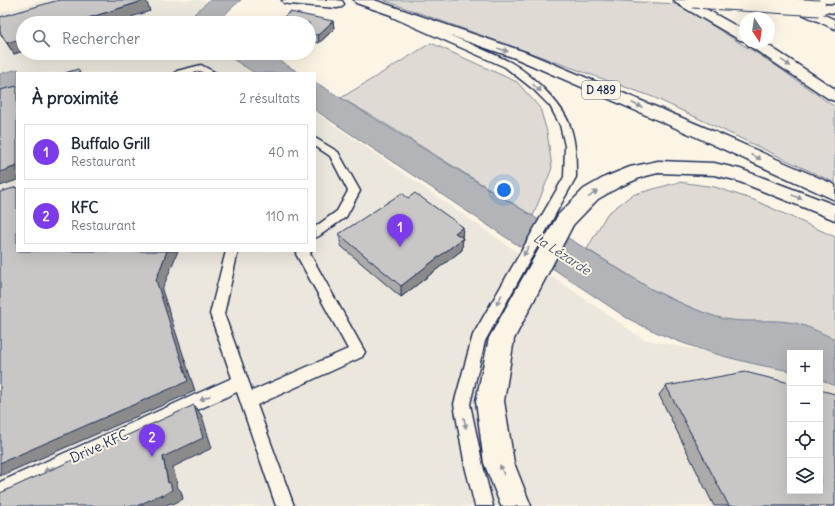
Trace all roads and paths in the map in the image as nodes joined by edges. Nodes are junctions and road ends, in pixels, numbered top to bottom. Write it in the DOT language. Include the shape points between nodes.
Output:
graph roads {
  1 [pos="289,0"];
  2 [pos="681,0"];
  3 [pos="693,0"];
  4 [pos="699,0"];
  5 [pos="783,0"];
  6 [pos="835,0"];
  7 [pos="363,1"];
  8 [pos="337,4"];
  9 [pos="824,4"];
  10 [pos="835,9"];
  11 [pos="739,22"];
  12 [pos="835,25"];
  13 [pos="739,34"];
  14 [pos="775,43"];
  15 [pos="763,48"];
  16 [pos="184,72"];
  17 [pos="209,72"];
  18 [pos="835,81"];
  19 [pos="835,96"];
  20 [pos="316,142"];
  21 [pos="835,193"];
  22 [pos="835,213"];
  23 [pos="557,216"];
  24 [pos="316,232"];
  25 [pos="232,252"];
  26 [pos="304,252"];
  27 [pos="526,272"];
  28 [pos="241,382"];
  29 [pos="248,401"];
  30 [pos="0,491"];
  31 [pos="285,506"];
  32 [pos="484,506"];
  33 [pos="516,506"];
  1 -- 8 [label="main road"];
  2 -- 13 [label="main road"];
  3 -- 9 [label="main road, bridge"];
  4 -- 11 [label="main road"];
  5 -- 12 [label="main road"];
  6 -- 9 [label="main road"];
  7 -- 21 [label="main road, D 489, one-way" via="520,55"];
  7 -- 23 [label="lane, one-way" via="508,65 554,105 565,125 570,146 570,177"];
  9 -- 10 [label="main road"];
  14 -- 18 [label="main road"];
  15 -- 19 [label="main road, one-way"];
  16 -- 17 [label="lane" via="201,68"];
  20 -- 24 [label="lane" via="334,154 354,191 342,214"];
  23 -- 22 [label="main road, one-way" via="612,182 658,167 714,169 740,175"];
  23 -- 27 [label="main road"];
  25 -- 28 [label="lane" via="217,314"];
  26 -- 29 [label="lane" via="357,352"];
  27 -- 32 [label="lane, one-way" via="478,340 462,404"];
  33 -- 27 [label="main road, one-way" via="499,463 490,401 502,338"];
  28 -- 29 [label="lane"];
  28 -- 30 [label="lane, Drive KFC, one-way"];
  29 -- 31 [label="lane"];
}
